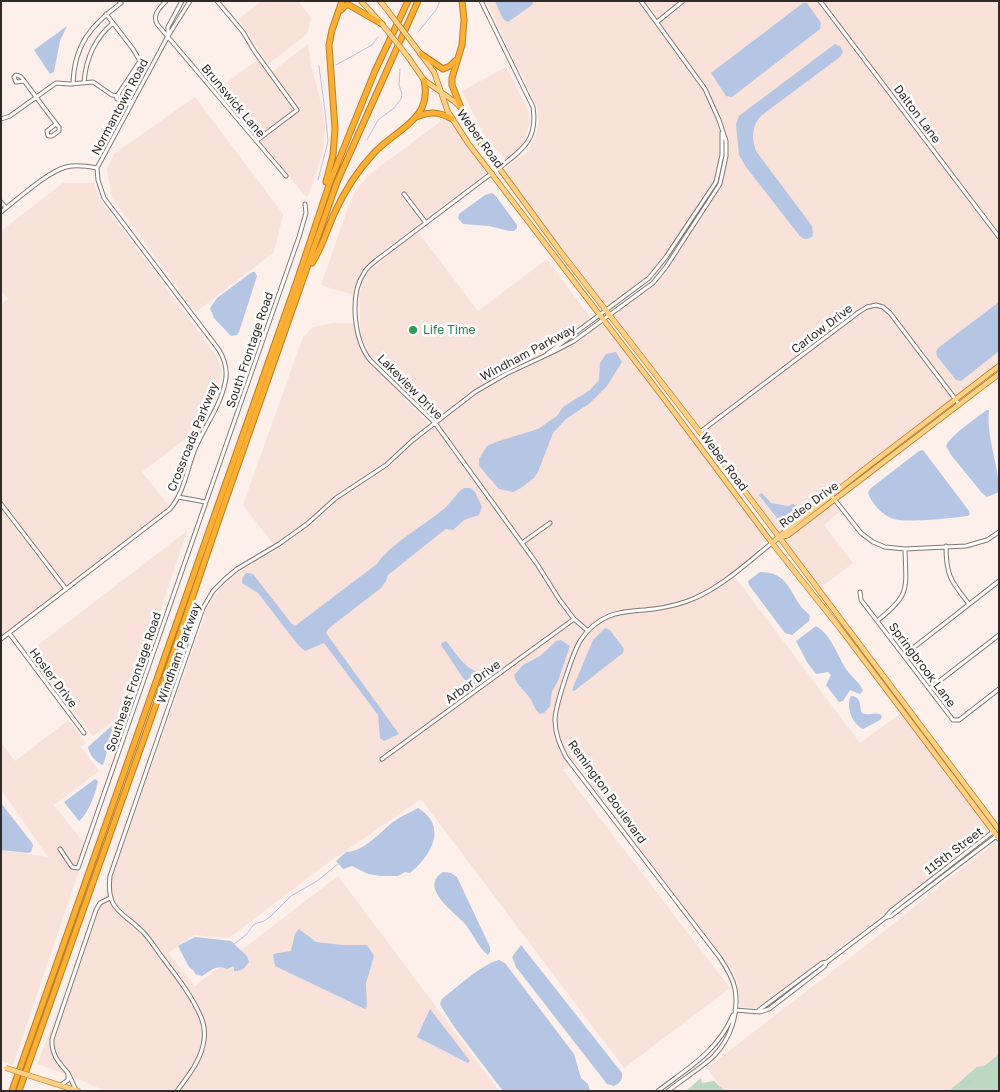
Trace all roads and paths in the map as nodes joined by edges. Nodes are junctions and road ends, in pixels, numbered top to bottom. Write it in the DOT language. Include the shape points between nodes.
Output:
graph roads {
  1 [pos="119,1"];
  2 [pos="166,1"];
  3 [pos="182,1"];
  4 [pos="190,1"];
  5 [pos="218,1"];
  6 [pos="342,1"];
  7 [pos="361,1"];
  8 [pos="380,1"];
  9 [pos="408,1"];
  10 [pos="418,1"];
  11 [pos="462,1"];
  12 [pos="481,1"];
  13 [pos="641,1"];
  14 [pos="683,1"];
  15 [pos="820,1"];
  16 [pos="106,14"];
  17 [pos="337,15"];
  18 [pos="657,22"];
  19 [pos="113,23"];
  20 [pos="382,24"];
  21 [pos="168,36"];
  22 [pos="420,54"];
  23 [pos="459,54"];
  24 [pos="424,80"];
  25 [pos="24,81"];
  26 [pos="84,82"];
  27 [pos="73,84"];
  28 [pos="441,92"];
  29 [pos="35,96"];
  30 [pos="116,96"];
  31 [pos="131,104"];
  32 [pos="461,108"];
  33 [pos="416,117"];
  34 [pos="1,119"];
  35 [pos="452,120"];
  36 [pos="56,124"];
  37 [pos="722,132"];
  38 [pos="256,141"];
  39 [pos="98,168"];
  40 [pos="499,168"];
  41 [pos="492,173"];
  42 [pos="286,176"];
  43 [pos="404,194"];
  44 [pos="1,202"];
  45 [pos="305,204"];
  46 [pos="6,208"];
  47 [pos="1,212"];
  48 [pos="426,223"];
  49 [pos="999,237"];
  50 [pos="308,270"];
  51 [pos="297,281"];
  52 [pos="608,313"];
  53 [pos="600,315"];
  54 [pos="603,320"];
  55 [pos="545,355"];
  56 [pos="999,366"];
  57 [pos="999,374"];
  58 [pos="957,402"];
  59 [pos="435,423"];
  60 [pos="700,432"];
  61 [pos="178,497"];
  62 [pos="833,497"];
  63 [pos="206,502"];
  64 [pos="1,504"];
  65 [pos="550,523"];
  66 [pos="999,532"];
  67 [pos="780,538"];
  68 [pos="522,543"];
  69 [pos="772,543"];
  70 [pos="946,546"];
  71 [pos="905,549"];
  72 [pos="999,581"];
  73 [pos="66,589"];
  74 [pos="860,592"];
  75 [pos="969,604"];
  76 [pos="574,619"];
  77 [pos="877,621"];
  78 [pos="588,631"];
  79 [pos="9,633"];
  80 [pos="999,635"];
  81 [pos="1,638"];
  82 [pos="904,655"];
  83 [pos="929,689"];
  84 [pos="999,689"];
  85 [pos="84,734"];
  86 [pos="382,759"];
  87 [pos="998,828"];
  88 [pos="997,835"];
  89 [pos="60,849"];
  90 [pos="110,898"];
  91 [pos="735,1010"];
  92 [pos="4,1068"];
  93 [pos="68,1073"];
  94 [pos="60,1086"];
  95 [pos="73,1090"];
  96 [pos="12,1091"];
  97 [pos="19,1091"];
  98 [pos="178,1091"];
  99 [pos="658,1091"];
  100 [pos="668,1091"];
  1 -- 16 [label="street" via="121,3"];
  2 -- 21 [label="street, Brunswick Lane" via="155,16 157,24"];
  3 -- 21 [label="street, Normantown Road" via="168,27"];
  4 -- 21 [label="street, Normantown Road"];
  5 -- 38 [label="street" via="296,110"];
  6 -- 17 [label="highway"];
  7 -- 20 [label="main road, Weber Road"];
  8 -- 22 [label="main road, Weber Road, bridge"];
  9 -- 51 [label="highway" via="375,71 330,182"];
  10 -- 50 [label="highway" via="338,182"];
  11 -- 23 [label="highway" via="464,33"];
  12 -- 40 [label="street" via="533,107 535,119 533,133 526,146"];
  13 -- 18 [label="street"];
  14 -- 18 [label="street"];
  15 -- 49 [label="street, Dalton Lane"];
  16 -- 19 [label="street"];
  16 -- 27 [label="street" via="83,42"];
  17 -- 20 [label="highway" via="343,7 350,5"];
  17 -- 51 [label="highway" via="329,45 334,109 333,155"];
  18 -- 37 [label="street" via="705,89"];
  19 -- 26 [label="street" via="93,46"];
  19 -- 30 [label="street" via="140,60"];
  20 -- 24 [label="main road, Weber Road, bridge"];
  21 -- 31 [label="street, Normantown Road"];
  21 -- 38 [label="street, Brunswick Lane"];
  22 -- 23 [label="highway" via="442,69 450,66"];
  22 -- 28 [label="main road, Weber Road" via="434,72"];
  23 -- 32 [label="highway" via="452,85"];
  24 -- 28 [label="main road, Weber Road"];
  24 -- 33 [label="highway" via="424,105"];
  25 -- 29 [label="street"];
  26 -- 27 [label="street"];
  26 -- 30 [label="street" via="93,82"];
  27 -- 29 [label="street" via="56,83"];
  28 -- 32 [label="main road, Weber Road"];
  28 -- 35 [label="main road, Weber Road"];
  29 -- 34 [label="street" via="10,116"];
  29 -- 36 [label="street"];
  30 -- 31 [label="street"];
  31 -- 39 [label="street, Normantown Road"];
  32 -- 40 [label="main road, Weber Road" via="476,137"];
  33 -- 35 [label="highway" via="434,113"];
  33 -- 50 [label="highway" via="383,143 361,168 334,214"];
  35 -- 41 [label="main road, Weber Road"];
  37 -- 52 [label="street" via="719,170 706,198 649,278"];
  37 -- 52 [label="street" via="726,141 724,171 710,200 653,283"];
  38 -- 42 [label="street, Brunswick Lane"];
  39 -- 46 [label="street, Normantown Road" via="64,167"];
  39 -- 61 [label="street, Crossroads Parkway" via="104,198 219,350 226,365 225,384 194,452"];
  40 -- 52 [label="main road, Weber Road"];
  41 -- 48 [label="street, Lakeview Drive"];
  41 -- 53 [label="main road, Weber Road"];
  43 -- 48 [label="street"];
  44 -- 46 [label="street"];
  45 -- 63 [label="street, South Frontage Road" via="302,230"];
  46 -- 47 [label="street, Normantown Road"];
  48 -- 59 [label="street, Lakeview Drive" via="364,273 357,292 357,334 370,360"];
  50 -- 97 [label="highway"];
  51 -- 96 [label="highway"];
  52 -- 53 [label="street"];
  52 -- 54 [label="street"];
  52 -- 60 [label="main road, Weber Road"];
  53 -- 54 [label="main road, Weber Road"];
  53 -- 55 [label="street"];
  54 -- 55 [label="street, Windham Parkway" via="574,341"];
  54 -- 69 [label="main road, Weber Road"];
  55 -- 59 [label="street, Windham Parkway" via="490,383"];
  56 -- 58 [label="main road, Rodeo Drive"];
  57 -- 58 [label="main road, Rodeo Drive"];
  58 -- 60 [label="street, Carlow Drive" via="894,317 876,305 858,313"];
  58 -- 62 [label="main road, Rodeo Drive"];
  59 -- 68 [label="street, Lakeview Drive"];
  59 -- 90 [label="street, Windham Parkway" via="386,465 345,491 279,544 237,569 213,591 196,626 110,876"];
  60 -- 67 [label="main road, Weber Road"];
  61 -- 63 [label="street"];
  61 -- 73 [label="street, Crossroads Parkway" via="162,516"];
  62 -- 67 [label="main road, Rodeo Drive" via="788,535"];
  62 -- 71 [label="street" via="867,538 885,547"];
  63 -- 89 [label="street, Southeast Frontage Road" via="78,868 68,863"];
  64 -- 73 [label="street"];
  65 -- 68 [label="street"];
  66 -- 70 [label="street" via="977,544"];
  67 -- 69 [label="main road, Remington Boulevard"];
  67 -- 87 [label="main road, Weber Road"];
  68 -- 76 [label="street, Lakeview Drive" via="551,590"];
  69 -- 78 [label="street, Remington Boulevard" via="702,595 670,607 610,616"];
  69 -- 88 [label="main road, Weber Road"];
  70 -- 71 [label="street"];
  70 -- 75 [label="street" via="946,568"];
  71 -- 77 [label="street" via="904,591 895,606"];
  72 -- 75 [label="street"];
  73 -- 79 [label="street, Crossroads Parkway"];
  74 -- 77 [label="street, Springbrook Lane" via="861,600"];
  75 -- 82 [label="street"];
  76 -- 78 [label="street, Lakeview Drive"];
  76 -- 86 [label="street, Arbor Drive"];
  77 -- 82 [label="street, Springbrook Lane"];
  78 -- 91 [label="street, Remington Boulevard" via="575,652 557,705 555,719 559,743 566,757 720,958 735,988"];
  79 -- 81 [label="street, Crossroads Parkway"];
  79 -- 85 [label="street, Hosler Drive"];
  80 -- 83 [label="street"];
  82 -- 83 [label="street, Springbrook Lane"];
  83 -- 84 [label="street, Springbrook Lane" via="953,720 959,720"];
  87 -- 88 [label="street, 115th Street"];
  88 -- 91 [label="street, 115th Street" via="891,911 774,1006 760,1012"];
  90 -- 93 [label="street" via="100,903 96,910 52,1039 54,1057"];
  90 -- 98 [label="street" via="117,910 143,932 174,973 202,1019 204,1041 201,1052"];
  91 -- 99 [label="street, Remington Boulevard" via="723,1035 708,1053"];
  91 -- 100 [label="street, Remington Boulevard" via="731,1030 724,1043 713,1056"];
  92 -- 94 [label="main road, bridge"];
  93 -- 94 [label="street" via="68,1080"];
  93 -- 95 [label="street"];
  94 -- 95 [label="main road"];
}
